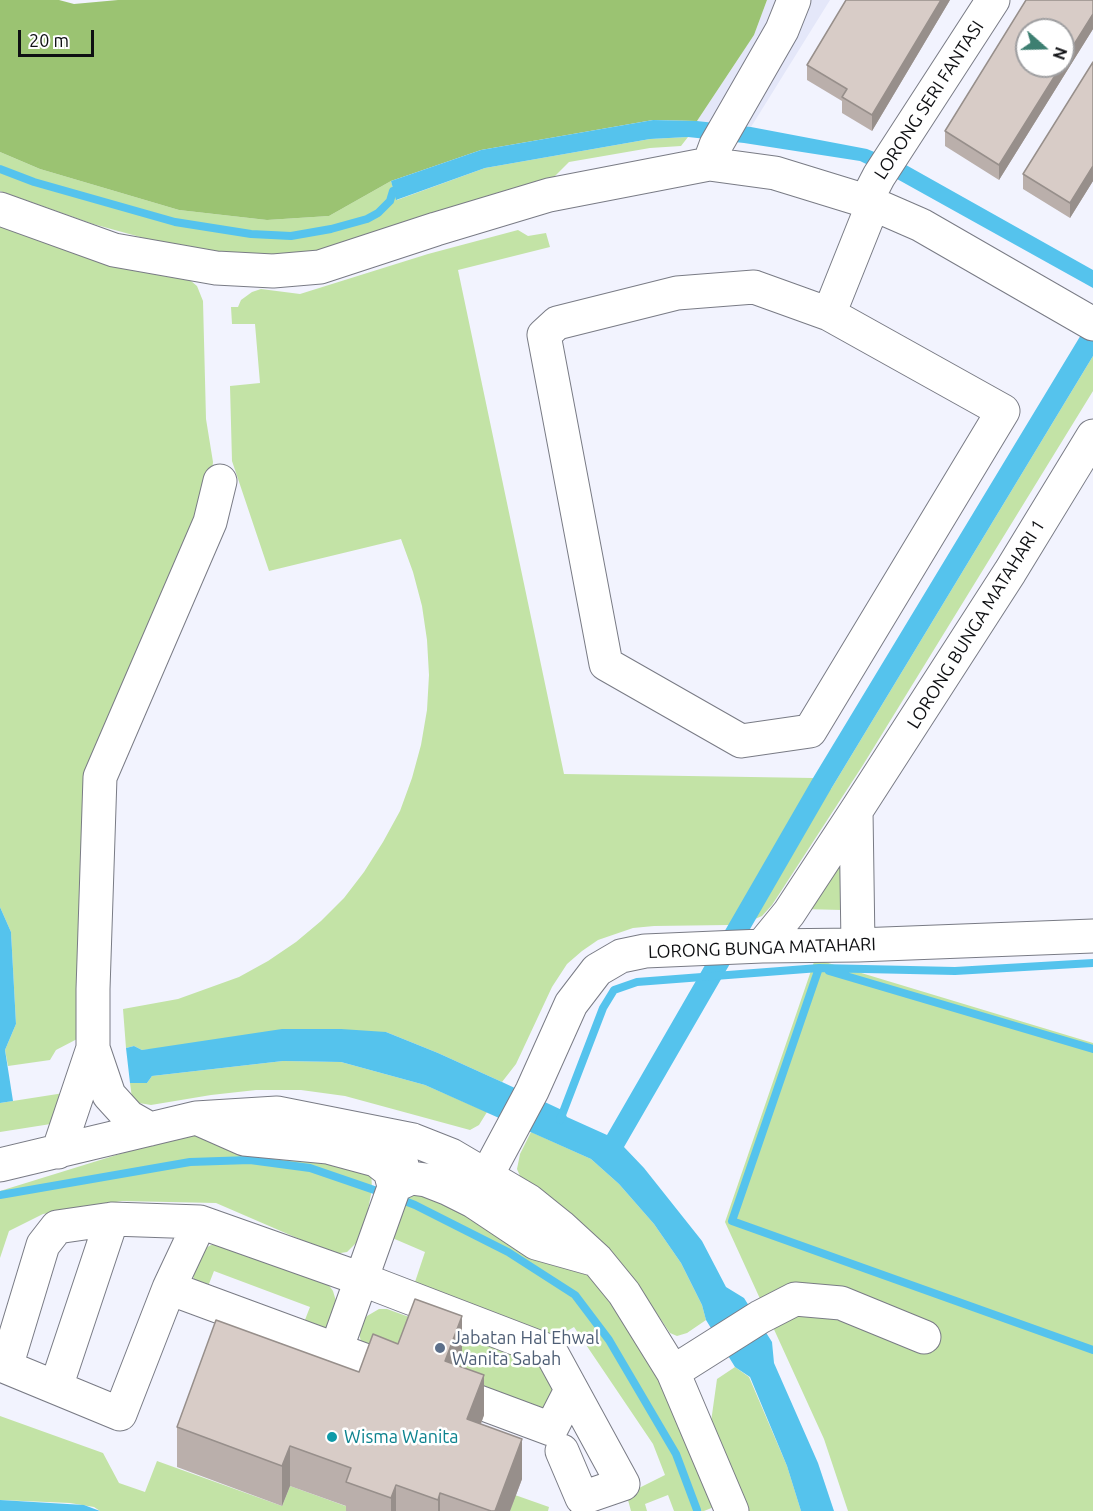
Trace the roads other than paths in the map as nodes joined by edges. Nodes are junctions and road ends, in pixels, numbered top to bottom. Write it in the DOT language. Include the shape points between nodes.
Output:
graph roads {
  1 [pos="794,0"];
  2 [pos="993,0"];
  3 [pos="713,155"];
  4 [pos="878,183"];
  5 [pos="0,209"];
  6 [pos="829,314"];
  7 [pos="1090,322"];
  8 [pos="1093,436"];
  9 [pos="220,481"];
  10 [pos="856,811"];
  11 [pos="1093,936"];
  12 [pos="858,945"];
  13 [pos="762,946"];
  14 [pos="93,1048"];
  15 [pos="196,1118"];
  16 [pos="150,1129"];
  17 [pos="412,1140"];
  18 [pos="58,1152"];
  19 [pos="0,1166"];
  20 [pos="487,1175"];
  21 [pos="390,1197"];
  22 [pos="112,1218"];
  23 [pos="200,1222"];
  24 [pos="597,1260"];
  25 [pos="361,1280"];
  26 [pos="170,1288"];
  27 [pos="924,1337"];
  28 [pos="336,1350"];
  29 [pos="673,1372"];
  30 [pos="402,1374"];
  31 [pos="56,1388"];
  32 [pos="572,1390"];
  33 [pos="449,1391"];
  34 [pos="562,1451"];
  35 [pos="572,1504"];
  36 [pos="732,1511"];
  1 -- 3 [label="street" via="782,30"];
  2 -- 4 [label="street, LORONG SERI FANTASI"];
  3 -- 4 [label="street" via="775,173"];
  3 -- 5 [label="street" via="549,195 320,267 273,271 216,268 114,250"];
  4 -- 6 [label="street, LORONG SERI FANTASI"];
  4 -- 7 [label="street" via="921,225"];
  6 -- 6 [label="street" via="1003,411 810,731 741,741 606,664 544,335 557,323 676,293 754,287"];
  8 -- 10 [label="street, LORONG BUNGA MATAHARI 1"];
  9 -- 14 [label="street" via="210,522 100,777"];
  10 -- 12 [label="street"];
  10 -- 13 [label="street, LORONG BUNGA MATAHARI 1" via="789,913"];
  11 -- 12 [label="street, LORONG BUNGA MATAHARI"];
  12 -- 13 [label="street, LORONG BUNGA MATAHARI"];
  13 -- 20 [label="street, LORONG BUNGA MATAHARI" via="645,951 621,956 597,970 571,1004 532,1091"];
  14 -- 16 [label="street" via="109,1095 129,1117"];
  14 -- 18 [label="street"];
  15 -- 16 [label="street"];
  15 -- 17 [label="street" via="277,1113"];
  15 -- 21 [label="street" via="244,1139 328,1147 375,1160 390,1172"];
  16 -- 18 [label="street"];
  17 -- 20 [label="street"];
  17 -- 21 [label="street"];
  18 -- 19 [label="street"];
  20 -- 24 [label="street" via="537,1208"];
  21 -- 24 [label="street" via="411,1178 426,1180 473,1201 536,1243"];
  21 -- 25 [label="street"];
  22 -- 23 [label="street"];
  22 -- 31 [label="street"];
  22 -- 31 [label="street" via="57,1227 43,1245 6,1367"];
  23 -- 25 [label="street"];
  23 -- 26 [label="street"];
  24 -- 29 [label="street" via="624,1293"];
  25 -- 28 [label="street"];
  25 -- 32 [label="street" via="550,1352"];
  26 -- 28 [label="street"];
  26 -- 31 [label="street" via="120,1414"];
  27 -- 29 [label="street" via="841,1303 795,1299"];
  28 -- 30 [label="street"];
  29 -- 36 [label="street"];
  32 -- 33 [label="street" via="551,1429"];
  32 -- 35 [label="street" via="623,1484"];
  34 -- 35 [label="street"];
}
